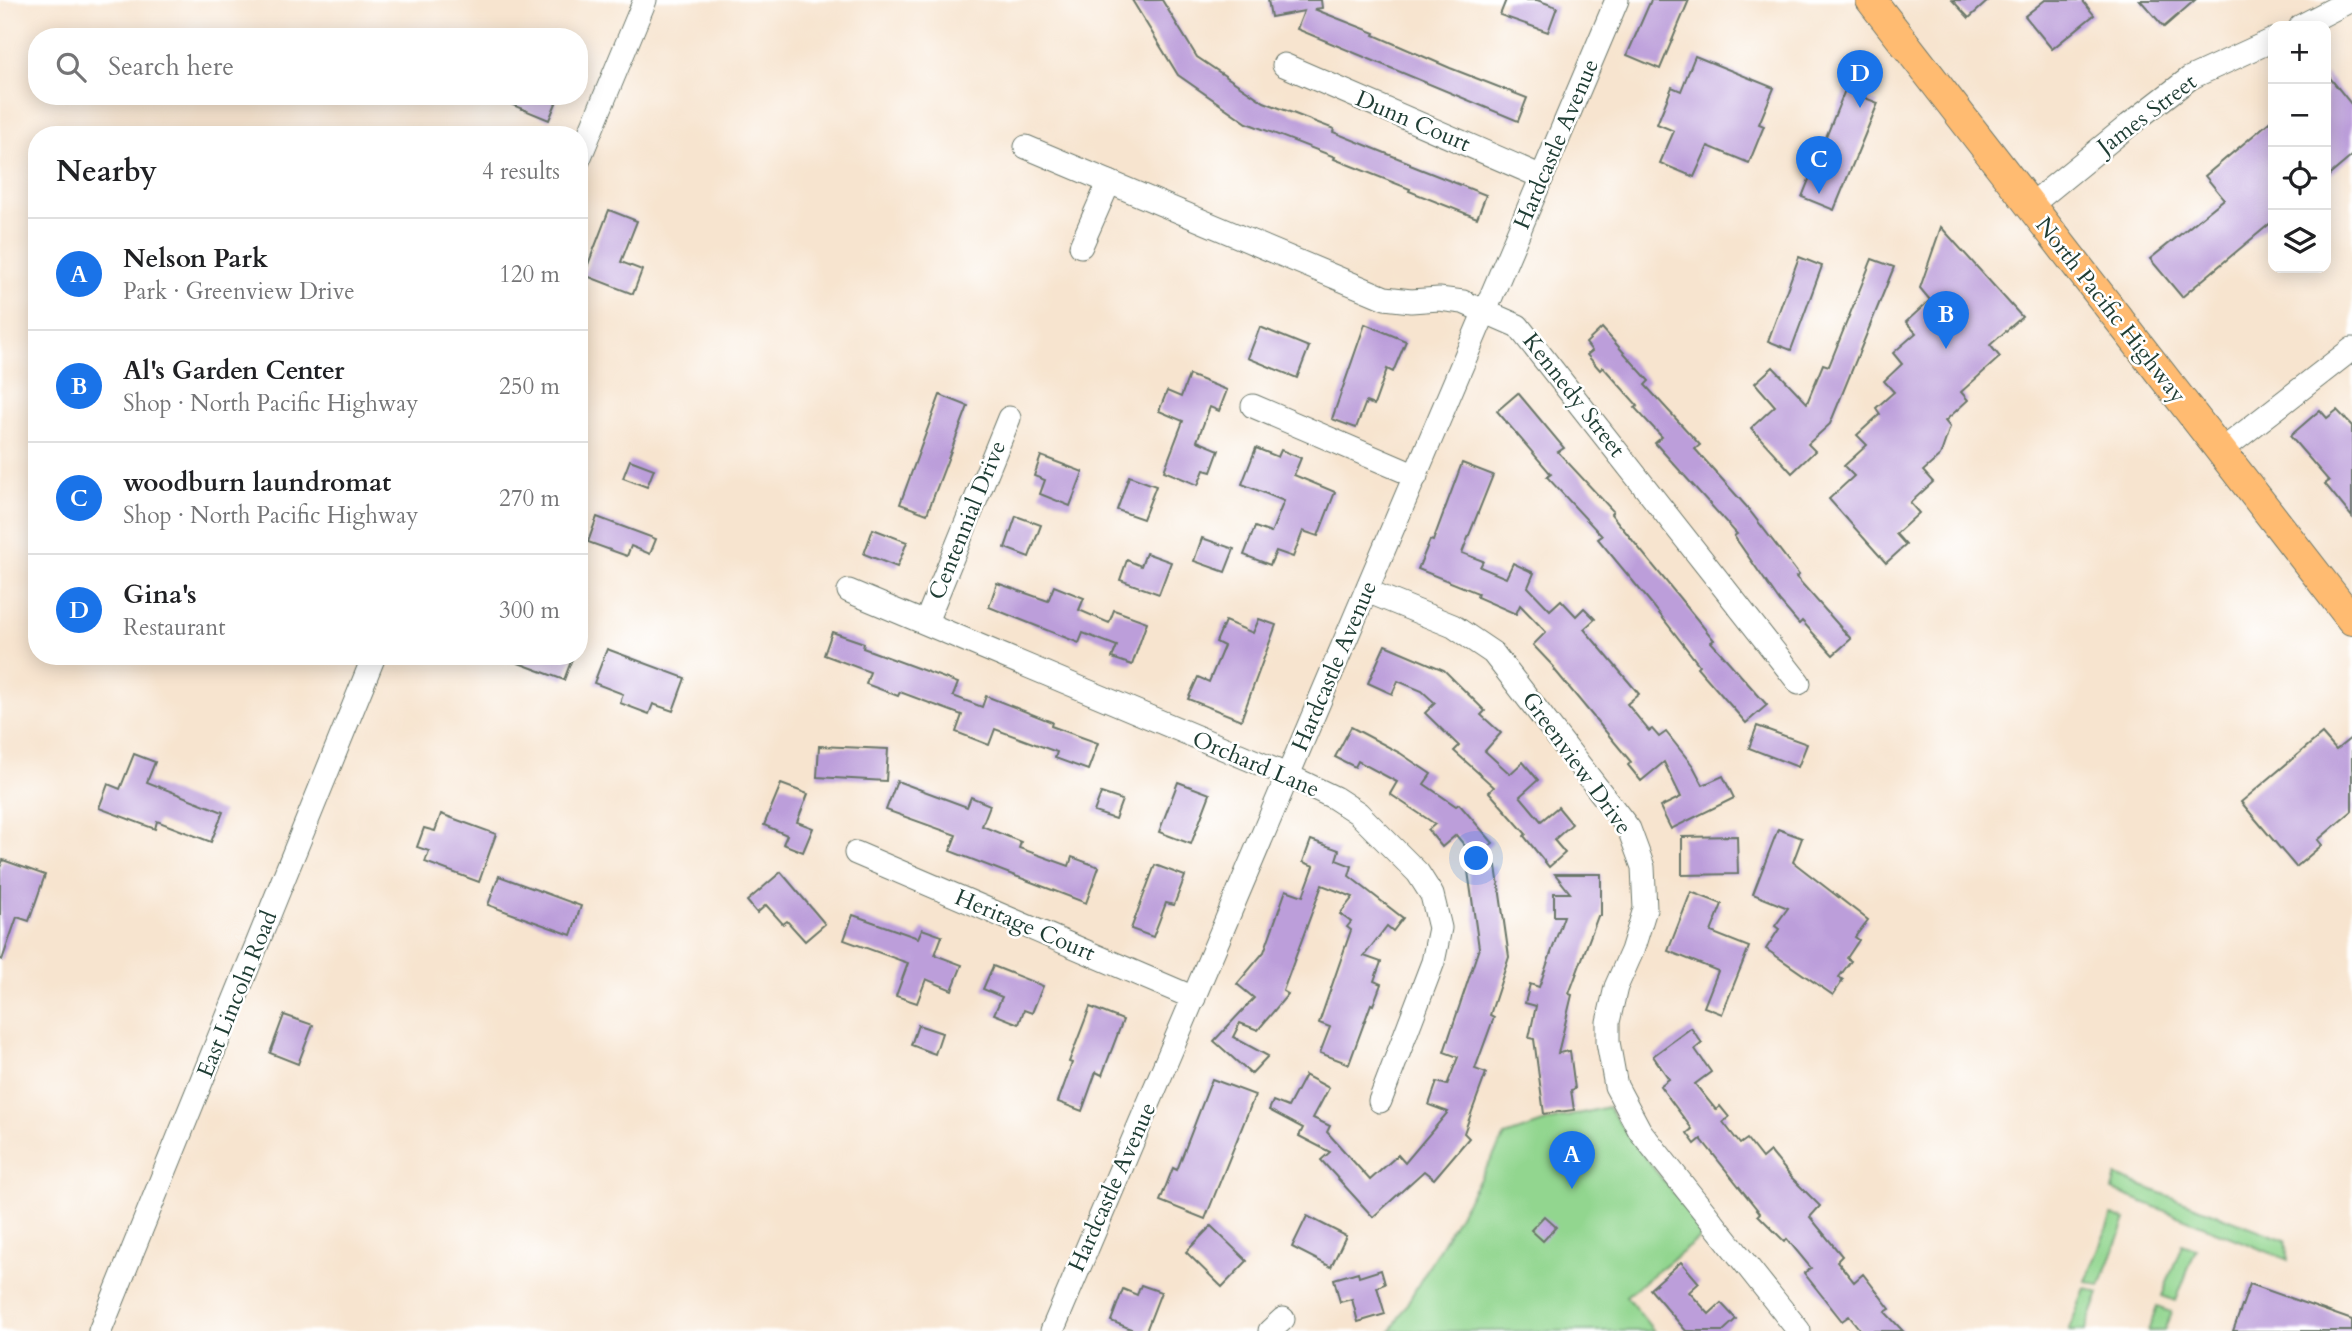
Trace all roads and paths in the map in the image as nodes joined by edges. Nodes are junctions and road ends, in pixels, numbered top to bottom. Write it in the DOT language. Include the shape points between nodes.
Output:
graph roads {
  1 [pos="645,0"];
  2 [pos="1617,0"];
  3 [pos="1871,0"];
  4 [pos="2351,0"];
  5 [pos="2311,21"];
  6 [pos="2268,42"];
  7 [pos="1284,65"];
  8 [pos="588,137"];
  9 [pos="1026,147"];
  10 [pos="1542,177"];
  11 [pos="1109,182"];
  12 [pos="2031,205"];
  13 [pos="1081,246"];
  14 [pos="1485,310"];
  15 [pos="2352,349"];
  16 [pos="1253,406"];
  17 [pos="1009,418"];
  18 [pos="2221,451"];
  19 [pos="1416,475"];
  20 [pos="849,591"];
  21 [pos="1367,591"];
  22 [pos="2352,620"];
  23 [pos="926,622"];
  24 [pos="370,665"];
  25 [pos="1799,683"];
  26 [pos="1287,775"];
  27 [pos="856,853"];
  28 [pos="1194,998"];
  29 [pos="1380,1101"];
  30 [pos="100,1331"];
  31 [pos="1052,1331"];
  32 [pos="1799,1331"];
  1 -- 8 [label="street"];
  2 -- 10 [label="street, Hardcastle Avenue"];
  3 -- 12 [label="main road, North Pacific Highway"];
  4 -- 5 [label="street"];
  6 -- 12 [label="street, James Street" via="2190,78"];
  7 -- 10 [label="street, Dunn Court"];
  9 -- 11 [label="street, Kennedy Street"];
  10 -- 14 [label="street, Hardcastle Avenue"];
  11 -- 13 [label="street"];
  11 -- 14 [label="street, Kennedy Street" via="1385,298 1438,299"];
  12 -- 18 [label="main road, North Pacific Highway"];
  14 -- 19 [label="street, Hardcastle Avenue"];
  14 -- 25 [label="street, Kennedy Street" via="1523,331"];
  15 -- 18 [label="street"];
  16 -- 19 [label="street"];
  17 -- 23 [label="street, Centennial Drive"];
  18 -- 22 [label="main road, North Pacific Highway"];
  19 -- 21 [label="street, Hardcastle Avenue"];
  20 -- 23 [label="street, Orchard Lane"];
  21 -- 26 [label="street, Hardcastle Avenue"];
  21 -- 32 [label="street, Greenview Drive" via="1453,626 1493,653 1629,829 1643,867 1644,909 1608,1022 1616,1086 1640,1131"];
  23 -- 26 [label="street, Orchard Lane"];
  24 -- 30 [label="street, East Lincoln Road"];
  26 -- 28 [label="street, Hardcastle Avenue"];
  26 -- 29 [label="street, Orchard Lane" via="1358,813 1418,873 1432,895 1440,928 1433,962"];
  27 -- 28 [label="street, Heritage Court"];
  28 -- 31 [label="street, Hardcastle Avenue"];
}
